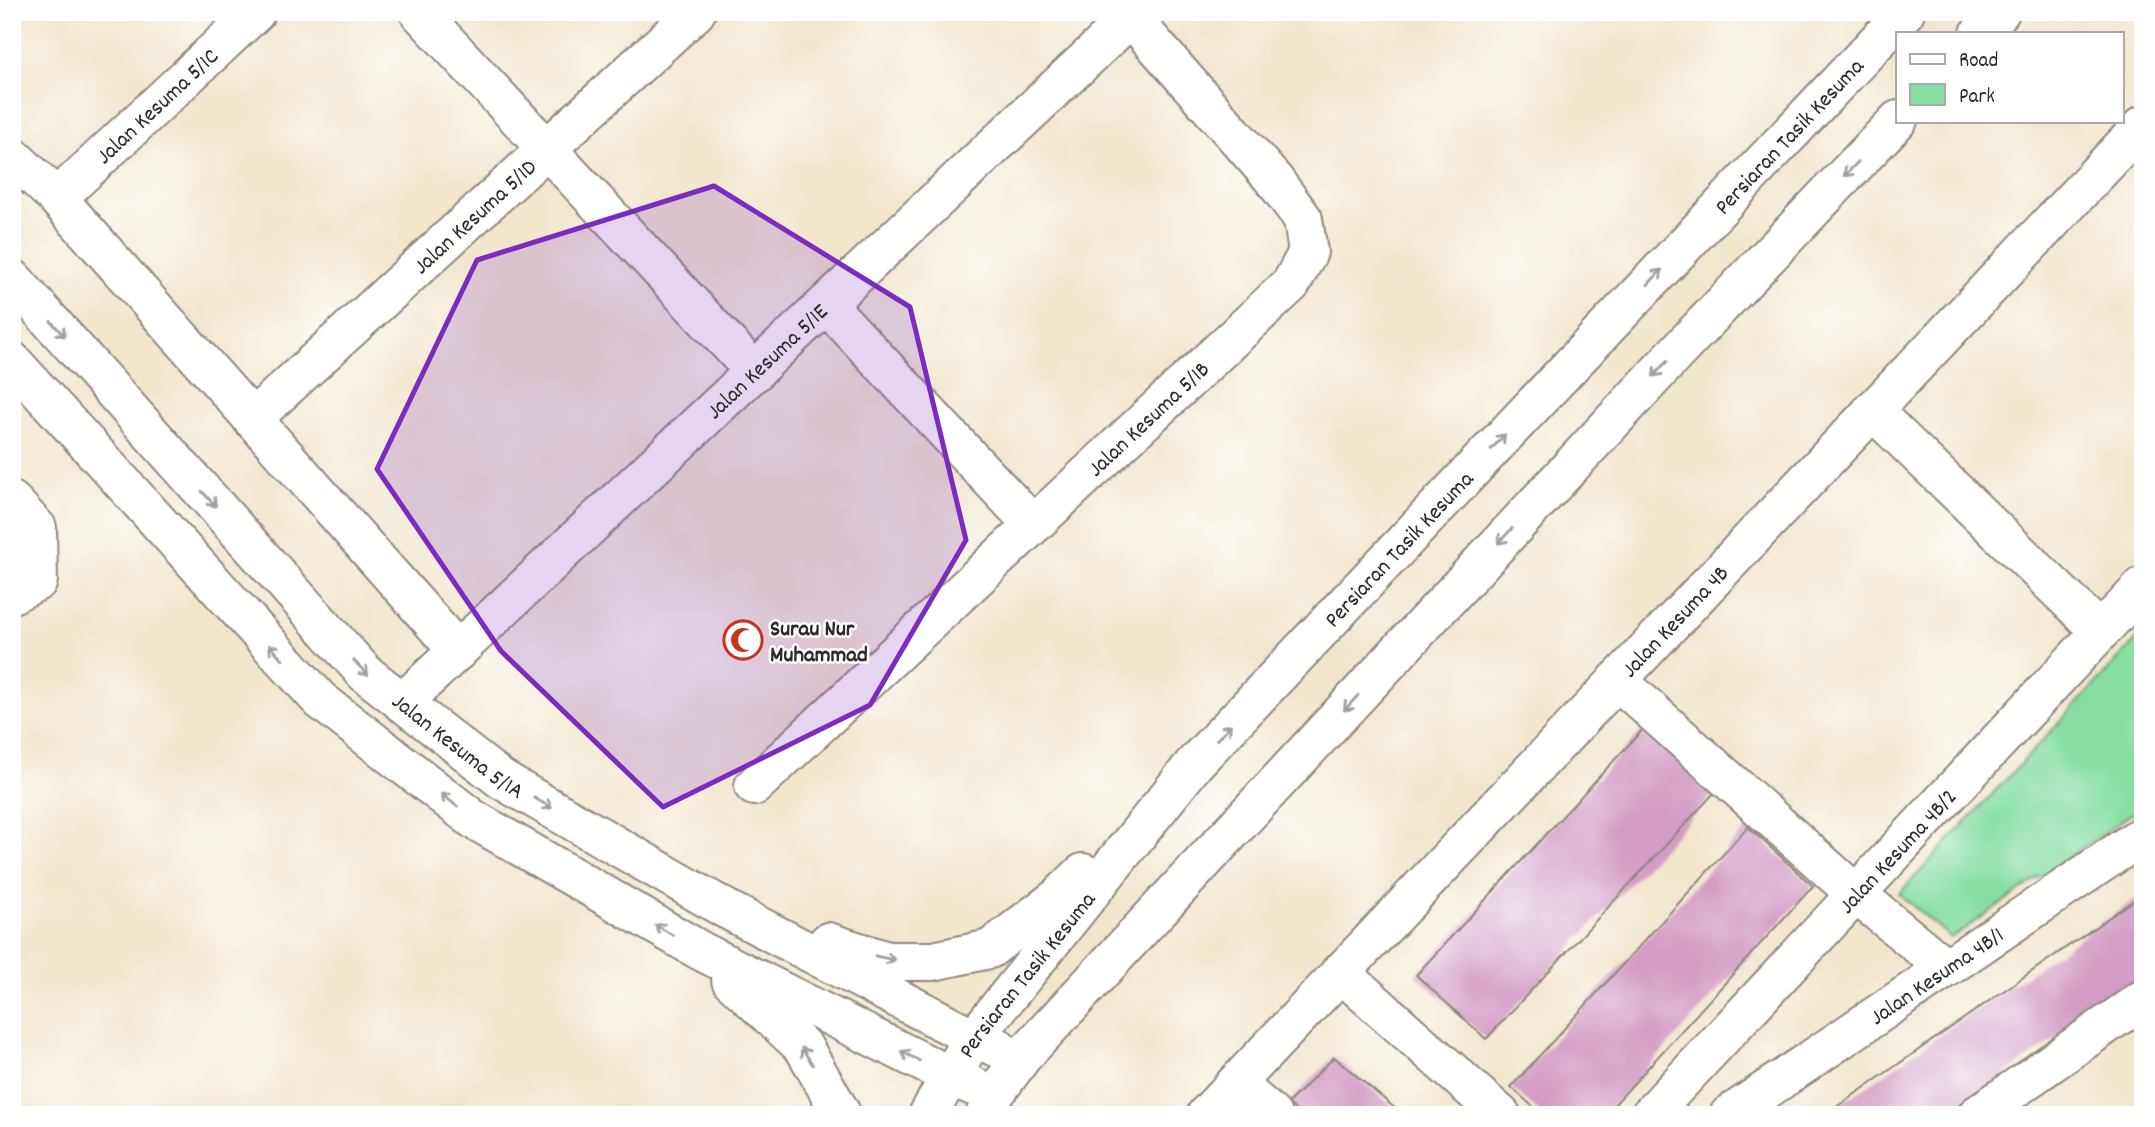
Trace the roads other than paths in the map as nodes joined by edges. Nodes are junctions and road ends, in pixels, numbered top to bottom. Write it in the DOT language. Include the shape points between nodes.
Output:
graph roads {
  1 [pos="256,12"];
  2 [pos="419,12"];
  3 [pos="696,12"];
  4 [pos="1905,12"];
  5 [pos="2000,12"];
  6 [pos="1128,15"];
  7 [pos="1981,32"];
  8 [pos="1896,122"];
  9 [pos="2143,125"];
  10 [pos="545,149"];
  11 [pos="12,156"];
  12 [pos="57,198"];
  13 [pos="12,278"];
  14 [pos="827,305"];
  15 [pos="12,361"];
  16 [pos="755,372"];
  17 [pos="1872,410"];
  18 [pos="252,419"];
  19 [pos="12,501"];
  20 [pos="1033,525"];
  21 [pos="2143,586"];
  22 [pos="25,588"];
  23 [pos="2101,631"];
  24 [pos="458,650"];
  25 [pos="1617,680"];
  26 [pos="402,703"];
  27 [pos="1194,764"];
  28 [pos="754,786"];
  29 [pos="2143,835"];
  30 [pos="1856,894"];
  31 [pos="726,909"];
  32 [pos="701,951"];
  33 [pos="1946,968"];
  34 [pos="1340,972"];
  35 [pos="2143,999"];
  36 [pos="974,1038"];
  37 [pos="1022,1057"];
  38 [pos="950,1076"];
  39 [pos="1236,1083"];
  40 [pos="990,1105"];
  41 [pos="842,1115"];
  42 [pos="928,1115"];
  43 [pos="1206,1115"];
  44 [pos="1272,1115"];
  45 [pos="1501,1115"];
  46 [pos="1650,1115"];
  47 [pos="1729,1115"];
  48 [pos="1977,1115"];
  1 -- 12 [label="street, Jalan Kesuma 5/1C"];
  2 -- 10 [label="street"];
  3 -- 10 [label="street, Jalan Kesuma 5/1D"];
  27 -- 4 [label="street, Persiaran Tasik Kesuma, one-way"];
  5 -- 7 [label="street"];
  6 -- 14 [label="street, Jalan Kesuma 5/1E"];
  6 -- 20 [label="street, Jalan Kesuma 5/1B" via="1275,181 1303,219 1308,252 1292,284"];
  8 -- 37 [label="street, Persiaran Tasik Kesuma, one-way"];
  9 -- 17 [label="street, Jalan Kesuma 4B"];
  10 -- 16 [label="street"];
  10 -- 18 [label="street, Jalan Kesuma 5/1D"];
  11 -- 12 [label="street"];
  12 -- 18 [label="street"];
  13 -- 26 [label="street, Jalan Kesuma 5/1A, one-way" via="365,673"];
  14 -- 16 [label="street, Jalan Kesuma 5/1E"];
  14 -- 20 [label="street"];
  32 -- 15 [label="street, one-way" via="473,818 320,700"];
  16 -- 24 [label="street, Jalan Kesuma 5/1E"];
  17 -- 23 [label="street"];
  17 -- 25 [label="street, Jalan Kesuma 4B"];
  18 -- 24 [label="street"];
  19 -- 22 [label="street" via="37,528"];
  20 -- 28 [label="street, Jalan Kesuma 5/1B"];
  21 -- 23 [label="street, Jalan Kesuma 4B/2"];
  23 -- 30 [label="street, Jalan Kesuma 4B/2"];
  24 -- 26 [label="street, Jalan Kesuma 5/1E"];
  25 -- 30 [label="street"];
  25 -- 34 [label="street, Jalan Kesuma 4B"];
  26 -- 31 [label="street, Jalan Kesuma 5/1A, one-way" via="502,780"];
  31 -- 27 [label="street, one-way" via="888,961 933,961 990,949 1058,897"];
  27 -- 36 [label="street, Persiaran Tasik Kesuma"];
  29 -- 33 [label="street, Jalan Kesuma 4B/1"];
  30 -- 33 [label="street"];
  30 -- 46 [label="street, Jalan Kesuma 4B/2"];
  31 -- 36 [label="street, Jalan Kesuma 5/1A"];
  38 -- 32 [label="street, one-way"];
  41 -- 32 [label="street, one-way" via="804,1048"];
  33 -- 47 [label="street, Jalan Kesuma 4B/1"];
  34 -- 39 [label="street, Jalan Kesuma 4B"];
  34 -- 45 [label="street"];
  35 -- 48 [label="street"];
  36 -- 37 [label="street, Jalan Kesuma 5/1A"];
  36 -- 38 [label="street, Persiaran Tasik Kesuma"];
  37 -- 40 [label="street, Persiaran Tasik Kesuma"];
  38 -- 40 [label="street"];
  38 -- 42 [label="street, Persiaran Tasik Kesuma"];
  39 -- 43 [label="street, Jalan Kesuma 4B"];
  39 -- 44 [label="street"];
}
